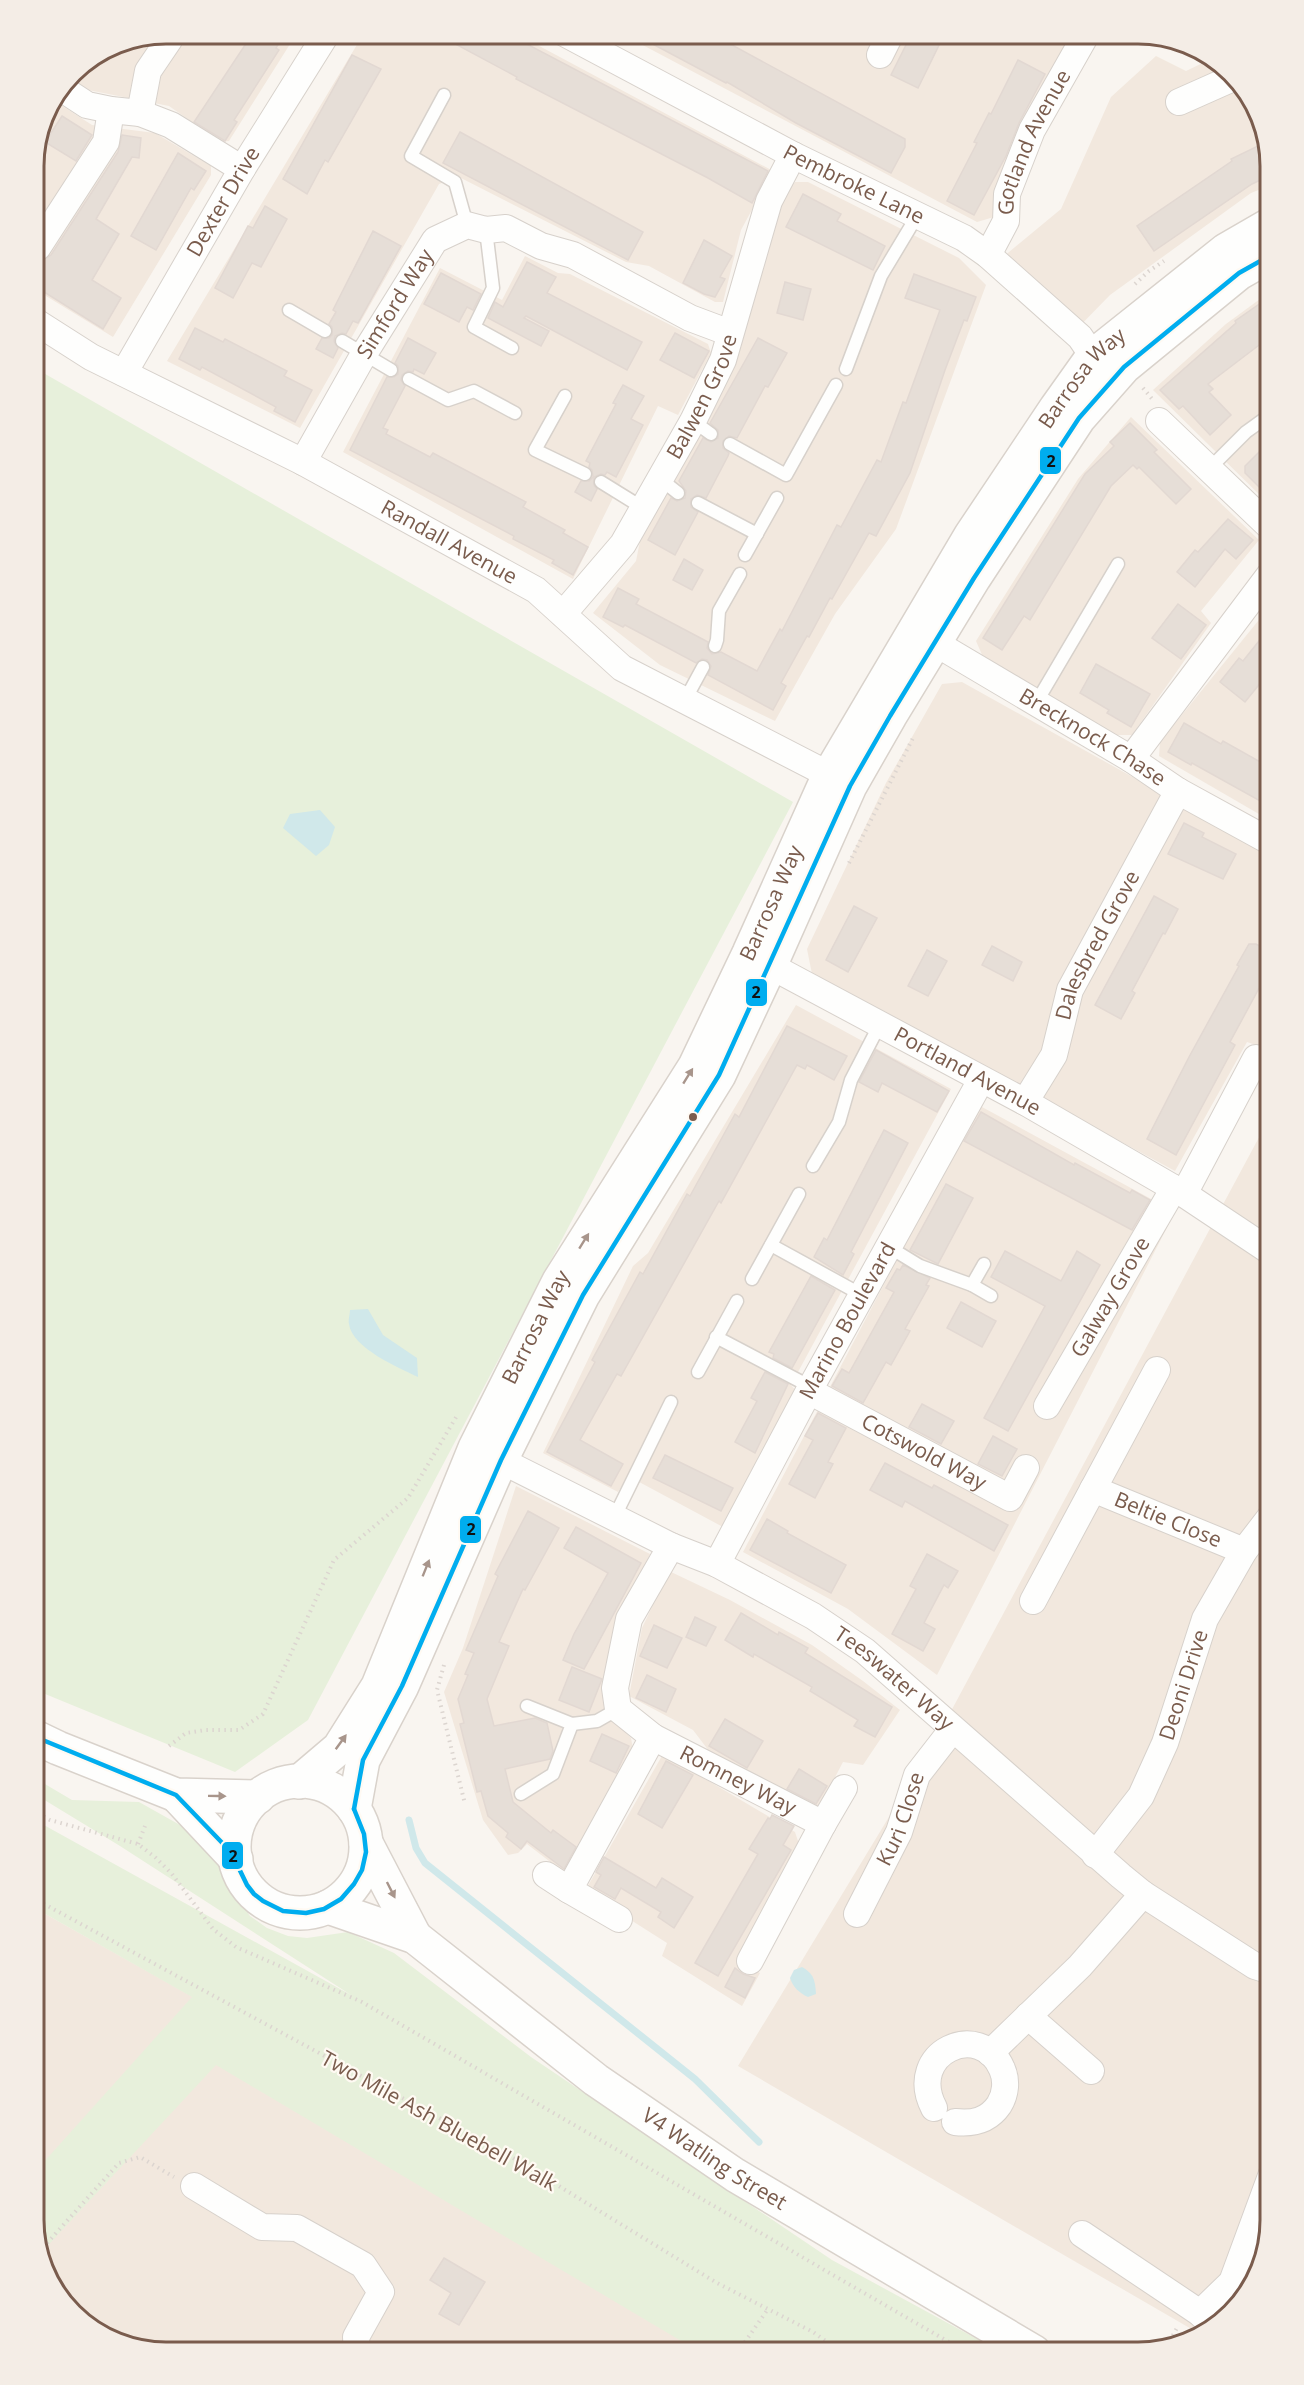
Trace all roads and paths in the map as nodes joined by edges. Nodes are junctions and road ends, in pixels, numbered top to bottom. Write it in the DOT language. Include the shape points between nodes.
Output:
graph roads {
  1 [pos="166,44"];
  2 [pos="320,44"];
  3 [pos="585,44"];
  4 [pos="1081,44"];
  5 [pos="1227,81"];
  6 [pos="68,93"];
  7 [pos="444,94"];
  8 [pos="1179,102"];
  9 [pos="111,110"];
  10 [pos="140,113"];
  11 [pos="793,155"];
  12 [pos="242,169"];
  13 [pos="917,216"];
  14 [pos="476,227"];
  15 [pos="1260,230"];
  16 [pos="44,239"];
  17 [pos="988,255"];
  18 [pos="1260,261"];
  19 [pos="288,310"];
  20 [pos="44,327"];
  21 [pos="325,331"];
  22 [pos="730,333"];
  23 [pos="342,340"];
  24 [pos="512,348"];
  25 [pos="364,354"];
  26 [pos="1110,367"];
  27 [pos="846,369"];
  28 [pos="391,370"];
  29 [pos="124,373"];
  30 [pos="409,379"];
  31 [pos="836,385"];
  32 [pos="565,396"];
  33 [pos="515,413"];
  34 [pos="1159,421"];
  35 [pos="1260,422"];
  36 [pos="730,444"];
  37 [pos="303,462"];
  38 [pos="1209,468"];
  39 [pos="585,474"];
  40 [pos="601,482"];
  41 [pos="777,498"];
  42 [pos="698,503"];
  43 [pos="642,508"];
  44 [pos="1260,517"];
  45 [pos="757,534"];
  46 [pos="745,555"];
  47 [pos="1118,564"];
  48 [pos="740,574"];
  49 [pos="1260,588"];
  50 [pos="563,614"];
  51 [pos="924,637"];
  52 [pos="715,646"];
  53 [pos="703,667"];
  54 [pos="684,702"];
  55 [pos="1036,703"];
  56 [pos="1131,759"];
  57 [pos="839,780"];
  58 [pos="1179,791"];
  59 [pos="1260,836"];
  60 [pos="759,960"];
  61 [pos="880,1024"];
  62 [pos="1256,1058"];
  63 [pos="981,1080"];
  64 [pos="1025,1102"];
  65 [pos="813,1166"];
  66 [pos="1179,1191"];
  67 [pos="799,1194"];
  68 [pos="771,1245"];
  69 [pos="1260,1245"];
  70 [pos="889,1247"];
  71 [pos="984,1264"];
  72 [pos="752,1279"];
  73 [pos="972,1285"];
  74 [pos="862,1295"];
  75 [pos="991,1296"];
  76 [pos="736,1301"];
  77 [pos="716,1337"];
  78 [pos="1157,1370"];
  79 [pos="698,1372"];
  80 [pos="810,1389"];
  81 [pos="671,1402"];
  82 [pos="1047,1407"];
  83 [pos="488,1454"];
  84 [pos="1026,1468"];
  85 [pos="1093,1489"];
  86 [pos="615,1516"];
  87 [pos="1260,1530"];
  88 [pos="671,1546"];
  89 [pos="1244,1551"];
  90 [pos="717,1564"];
  91 [pos="1033,1601"];
  92 [pos="437,1690"];
  93 [pos="527,1706"];
  94 [pos="618,1709"];
  95 [pos="572,1724"];
  96 [pos="952,1730"];
  97 [pos="653,1737"];
  98 [pos="44,1742"];
  99 [pos="299,1782"];
  100 [pos="844,1788"];
  101 [pos="521,1794"];
  102 [pos="176,1795"];
  103 [pos="258,1797"];
  104 [pos="465,1804"];
  105 [pos="354,1809"];
  106 [pos="44,1817"];
  107 [pos="823,1824"];
  108 [pos="145,1826"];
  109 [pos="366,1843"];
  110 [pos="138,1844"];
  111 [pos="1095,1855"];
  112 [pos="236,1859"];
  113 [pos="546,1875"];
  114 [pos="569,1890"];
  115 [pos="1143,1894"];
  116 [pos="44,1904"];
  117 [pos="328,1907"];
  118 [pos="857,1914"];
  119 [pos="619,1919"];
  120 [pos="415,1937"];
  121 [pos="750,1961"];
  122 [pos="1260,1968"];
  123 [pos="1028,2016"];
  124 [pos="990,2053"];
  125 [pos="1090,2071"];
  126 [pos="933,2108"];
  127 [pos="955,2122"];
  128 [pos="194,2186"];
  129 [pos="1260,2206"];
  130 [pos="1082,2234"];
  131 [pos="46,2244"];
  132 [pos="768,2309"];
  133 [pos="1206,2319"];
  134 [pos="356,2341"];
  135 [pos="745,2342"];
  136 [pos="827,2342"];
  137 [pos="948,2342"];
  138 [pos="1016,2342"];
  1 -- 10 [label="street" via="148,71"];
  2 -- 12 [label="street, Dexter Drive"];
  3 -- 11 [label="street, Pembroke Lane"];
  4 -- 17 [label="street, Gotland Avenue" via="1032,130 1007,194 1006,221"];
  5 -- 8 [label="street"];
  6 -- 9 [label="street" via="87,105"];
  7 -- 14 [label="lane" via="411,156 455,182"];
  9 -- 10 [label="street"];
  9 -- 16 [label="street" via="106,142"];
  10 -- 12 [label="street" via="171,125"];
  11 -- 13 [label="street, Pembroke Lane"];
  11 -- 22 [label="street, Balwen Grove" via="769,201"];
  12 -- 29 [label="street, Dexter Drive"];
  13 -- 17 [label="street, Pembroke Lane" via="964,238"];
  13 -- 27 [label="lane" via="881,276"];
  14 -- 22 [label="street" via="506,228 541,246 573,255 690,318"];
  14 -- 24 [label="lane" via="493,288 474,327"];
  14 -- 25 [label="street, Simford Way" via="435,240"];
  15 -- 26 [label="street, Barrosa Way" via="1226,250"];
  17 -- 26 [label="street, Pembroke Lane"];
  18 -- 26 [label="street, Barrosa Way"];
  19 -- 21 [label="lane"];
  20 -- 29 [label="street, Randall Avenue"];
  22 -- 43 [label="street, Balwen Grove" via="702,428 668,486"];
  23 -- 25 [label="lane"];
  25 -- 28 [label="lane"];
  25 -- 37 [label="street, Simford Way"];
  26 -- 34 [label="path" via="1152,398"];
  26 -- 51 [label="street, Barrosa Way" via="974,578"];
  29 -- 37 [label="street, Randall Avenue"];
  30 -- 33 [label="lane" via="448,399 474,392"];
  31 -- 36 [label="lane" via="786,475"];
  32 -- 39 [label="lane" via="536,450"];
  34 -- 38 [label="street"];
  35 -- 38 [label="lane"];
  37 -- 50 [label="street, Randall Avenue" via="536,590"];
  38 -- 44 [label="street"];
  40 -- 43 [label="lane"];
  41 -- 45 [label="lane"];
  42 -- 45 [label="lane"];
  43 -- 50 [label="street, Balwen Grove" via="623,544"];
  45 -- 46 [label="lane"];
  47 -- 55 [label="lane"];
  48 -- 52 [label="lane" via="719,611"];
  49 -- 56 [label="street"];
  50 -- 54 [label="street, Randall Avenue" via="622,668"];
  51 -- 55 [label="street, Brecknock Chase"];
  51 -- 57 [label="street, Barrosa Way"];
  53 -- 54 [label="lane"];
  54 -- 57 [label="street, Randall Avenue"];
  55 -- 56 [label="street, Brecknock Chase"];
  56 -- 58 [label="street, Brecknock Chase"];
  57 -- 60 [label="street, Barrosa Way"];
  58 -- 59 [label="street, Brecknock Chase"];
  58 -- 64 [label="street, Dalesbred Grove" via="1070,990 1054,1055"];
  60 -- 61 [label="street, Portland Avenue"];
  60 -- 83 [label="street, Barrosa Way" via="718,1075"];
  61 -- 63 [label="street, Portland Avenue"];
  61 -- 65 [label="lane" via="851,1080 839,1122"];
  62 -- 66 [label="street"];
  63 -- 64 [label="street, Portland Avenue"];
  63 -- 70 [label="street, Marino Boulevard"];
  64 -- 66 [label="street, Portland Avenue"];
  66 -- 69 [label="street, Portland Avenue"];
  66 -- 82 [label="street, Galway Grove"];
  67 -- 68 [label="lane"];
  68 -- 72 [label="lane"];
  68 -- 74 [label="lane"];
  70 -- 73 [label="lane" via="920,1266"];
  70 -- 74 [label="street, Marino Boulevard"];
  71 -- 73 [label="lane"];
  73 -- 75 [label="lane"];
  74 -- 80 [label="street, Marino Boulevard"];
  76 -- 77 [label="lane"];
  77 -- 79 [label="lane"];
  77 -- 80 [label="lane"];
  78 -- 85 [label="street, Beltie Close"];
  80 -- 84 [label="street, Cotswold Way" via="1010,1498"];
  80 -- 90 [label="street, Marino Boulevard"];
  81 -- 86 [label="lane"];
  83 -- 86 [label="street, Teeswater Way"];
  99 -- 83 [label="street, Barrosa Way, one-way" via="339,1748 378,1686"];
  83 -- 105 [label="street, Barrosa Way" via="402,1686 363,1760"];
  85 -- 89 [label="street, Beltie Close"];
  85 -- 91 [label="street, Beltie Close"];
  86 -- 88 [label="street, Teeswater Way"];
  87 -- 89 [label="street, Deoni Drive"];
  88 -- 90 [label="street, Teeswater Way"];
  88 -- 94 [label="street" via="629,1619 615,1688"];
  89 -- 111 [label="street, Deoni Drive" via="1205,1620 1165,1743 1141,1796"];
  90 -- 96 [label="street, Teeswater Way" via="813,1616 865,1652"];
  92 -- 104 [label="path"];
  93 -- 95 [label="lane"];
  94 -- 95 [label="lane" via="597,1721"];
  94 -- 97 [label="street, Romney Way"];
  95 -- 101 [label="lane" via="553,1774"];
  96 -- 111 [label="street, Teeswater Way"];
  96 -- 118 [label="street, Kuri Close" via="916,1775 898,1832"];
  97 -- 107 [label="street, Romney Way"];
  97 -- 114 [label="street"];
  98 -- 102 [label="street"];
  99 -- 103 [label="street" via="277,1786"];
  99 -- 105 [label="street" via="330,1788"];
  100 -- 107 [label="street, Romney Way"];
  102 -- 103 [label="street, one-way"];
  102 -- 112 [label="street"];
  103 -- 112 [label="street" via="236,1832"];
  105 -- 109 [label="street"];
  106 -- 110 [label="path"];
  107 -- 121 [label="street, Romney Way"];
  108 -- 110 [label="path"];
  109 -- 117 [label="street" via="366,1859 353,1888"];
  109 -- 120 [label="street, V4 Watling Street, one-way"];
  110 -- 137 [label="path" via="172,1874 213,1929 236,1947 362,2002"];
  111 -- 115 [label="street, Teeswater Way"];
  112 -- 117 [label="street" via="241,1876 262,1901 294,1913"];
  113 -- 114 [label="street"];
  114 -- 119 [label="street"];
  115 -- 122 [label="street, Teeswater Way"];
  115 -- 123 [label="street" via="1080,1966"];
  116 -- 132 [label="path, Two Mile Ash Bluebell Walk" via="513,2158 717,2283"];
  117 -- 120 [label="street, V4 Watling Street"];
  120 -- 138 [label="street, V4 Watling Street" via="596,2080 735,2175"];
  123 -- 124 [label="street"];
  123 -- 125 [label="street"];
  124 -- 126 [label="street" via="967,2044 954,2046 938,2056 928,2071 926,2084"];
  124 -- 127 [label="street" via="1004,2075 1001,2102 982,2120"];
  128 -- 131 [label="path" via="140,2157 119,2163"];
  128 -- 134 [label="street" via="262,2227 297,2228 363,2265 381,2292"];
  129 -- 133 [label="street" via="1232,2282"];
  130 -- 133 [label="street"];
  132 -- 135 [label="path"];
  132 -- 136 [label="path, Two Mile Ash Bluebell Walk"];
}
